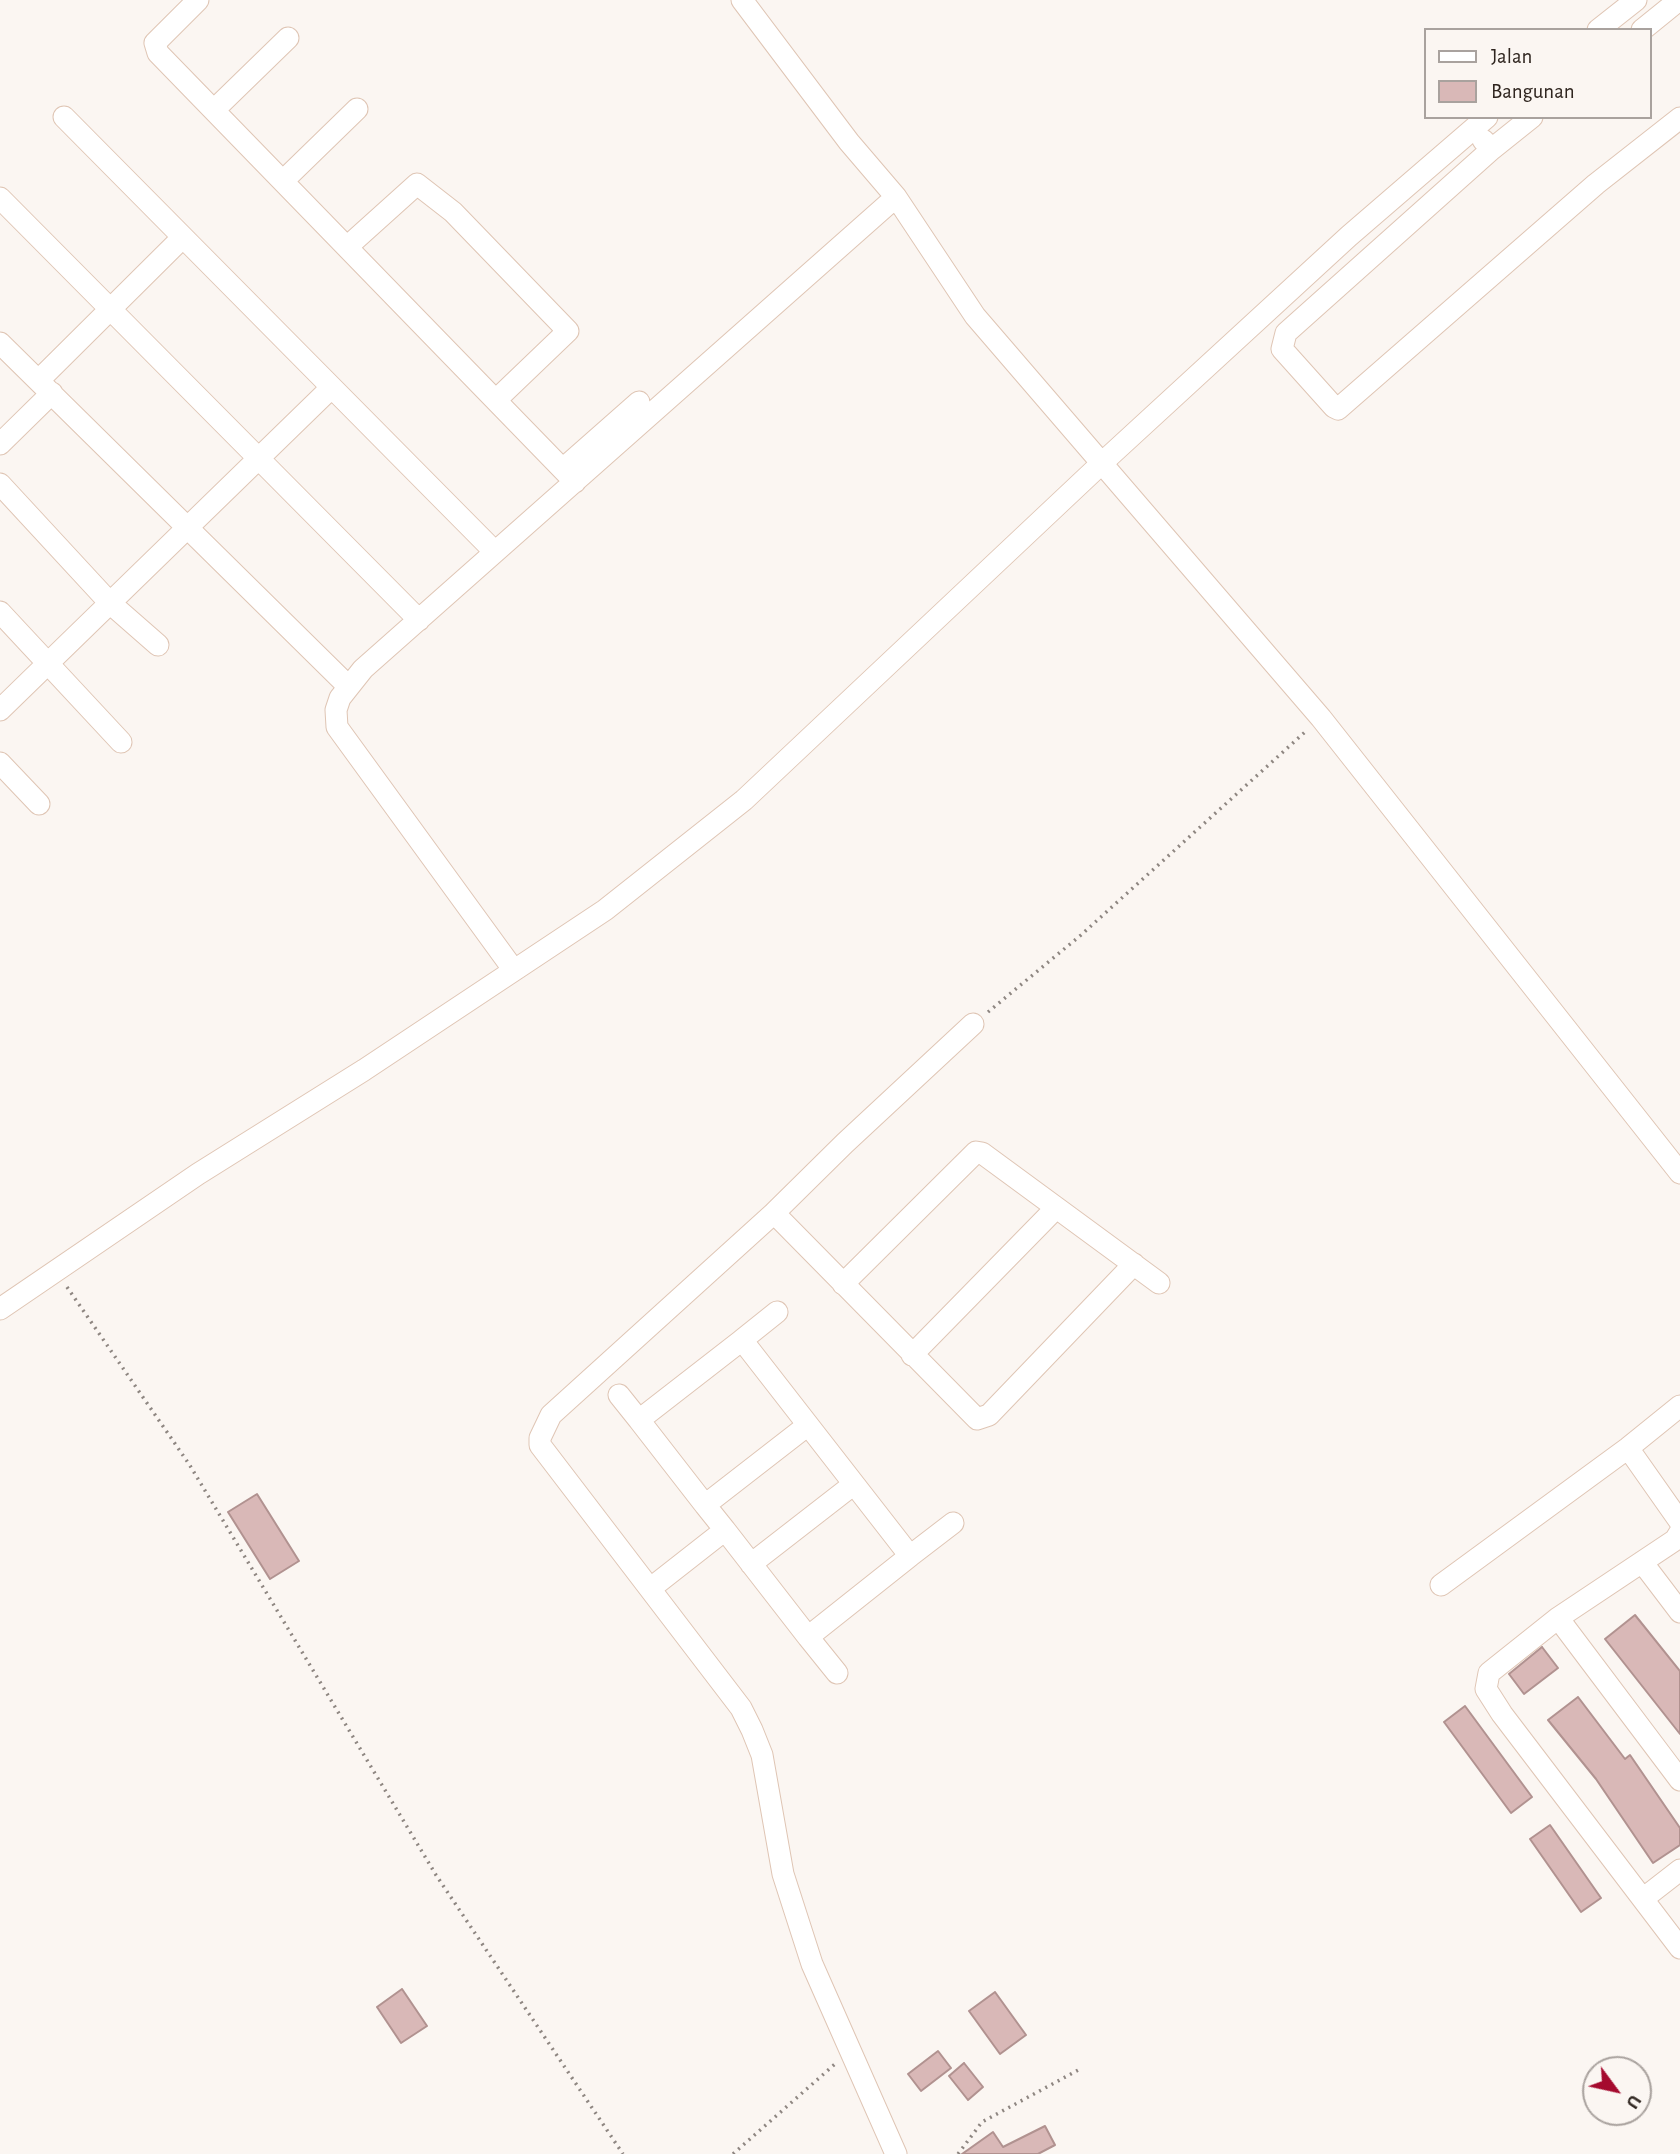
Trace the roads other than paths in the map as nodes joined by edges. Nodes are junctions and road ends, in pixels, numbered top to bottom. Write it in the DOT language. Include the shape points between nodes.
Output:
graph roads {
  1 [pos="198,0"];
  2 [pos="742,0"];
  3 [pos="1636,0"];
  4 [pos="1679,0"];
  5 [pos="1601,28"];
  6 [pos="1644,28"];
  7 [pos="288,38"];
  8 [pos="357,109"];
  9 [pos="214,110"];
  10 [pos="64,117"];
  11 [pos="1680,118"];
  12 [pos="1530,119"];
  13 [pos="1479,123"];
  14 [pos="1492,149"];
  15 [pos="283,181"];
  16 [pos="896,197"];
  17 [pos="0,198"];
  18 [pos="182,238"];
  19 [pos="347,247"];
  20 [pos="110,309"];
  21 [pos="0,343"];
  22 [pos="46,387"];
  23 [pos="331,388"];
  24 [pos="496,400"];
  25 [pos="639,402"];
  26 [pos="0,444"];
  27 [pos="258,458"];
  28 [pos="1102,463"];
  29 [pos="569,475"];
  30 [pos="0,484"];
  31 [pos="187,526"];
  32 [pos="495,552"];
  33 [pos="110,603"];
  34 [pos="0,612"];
  35 [pos="419,620"];
  36 [pos="158,645"];
  37 [pos="48,664"];
  38 [pos="348,685"];
  39 [pos="0,710"];
  40 [pos="121,742"];
  41 [pos="0,763"];
  42 [pos="39,804"];
  43 [pos="513,970"];
  44 [pos="972,1024"];
  45 [pos="1680,1173"];
  46 [pos="1056,1208"];
  47 [pos="775,1213"];
  48 [pos="1133,1264"];
  49 [pos="1159,1283"];
  50 [pos="843,1284"];
  51 [pos="0,1308"];
  52 [pos="776,1312"];
  53 [pos="742,1340"];
  54 [pos="912,1356"];
  55 [pos="619,1395"];
  56 [pos="1680,1405"];
  57 [pos="639,1420"];
  58 [pos="808,1425"];
  59 [pos="1628,1448"];
  60 [pos="853,1484"];
  61 [pos="705,1505"];
  62 [pos="1680,1522"];
  63 [pos="953,1523"];
  64 [pos="725,1530"];
  65 [pos="1680,1532"];
  66 [pos="910,1556"];
  67 [pos="1643,1562"];
  68 [pos="751,1564"];
  69 [pos="1441,1585"];
  70 [pos="652,1588"];
  71 [pos="1680,1612"];
  72 [pos="1558,1618"];
  73 [pos="808,1637"];
  74 [pos="837,1673"];
  75 [pos="1680,1780"];
  76 [pos="1680,1870"];
  77 [pos="1644,1898"];
  78 [pos="1680,1948"];
  79 [pos="895,2154"];
  1 -- 9 [label="street" via="155,43 158,53"];
  2 -- 16 [label="street"];
  3 -- 5 [label="street"];
  4 -- 6 [label="street"];
  7 -- 9 [label="street"];
  8 -- 15 [label="street"];
  9 -- 15 [label="street"];
  10 -- 18 [label="street"];
  11 -- 14 [label="street" via="1596,184 1338,409 1334,407 1282,349 1286,333"];
  12 -- 14 [label="street"];
  13 -- 14 [label="street"];
  13 -- 28 [label="street"];
  15 -- 19 [label="street"];
  16 -- 28 [label="street" via="975,316"];
  16 -- 29 [label="street"];
  17 -- 20 [label="street"];
  18 -- 20 [label="street"];
  18 -- 23 [label="street"];
  19 -- 24 [label="street"];
  19 -- 24 [label="street" via="417,184 453,212 568,331"];
  20 -- 22 [label="street"];
  20 -- 27 [label="street"];
  21 -- 22 [label="street"];
  22 -- 26 [label="street"];
  22 -- 31 [label="street"];
  23 -- 27 [label="street"];
  23 -- 32 [label="street"];
  24 -- 29 [label="street"];
  25 -- 29 [label="street"];
  27 -- 31 [label="street"];
  27 -- 35 [label="street"];
  28 -- 43 [label="street" via="744,800 605,910"];
  28 -- 45 [label="street" via="1321,718"];
  29 -- 32 [label="street"];
  30 -- 33 [label="street"];
  31 -- 33 [label="street"];
  31 -- 38 [label="street"];
  32 -- 35 [label="street"];
  33 -- 36 [label="street"];
  33 -- 37 [label="street"];
  34 -- 37 [label="street"];
  35 -- 38 [label="street"];
  37 -- 39 [label="street"];
  37 -- 40 [label="street"];
  38 -- 43 [label="street" via="336,710 337,727"];
  41 -- 42 [label="street"];
  43 -- 51 [label="street"];
  44 -- 47 [label="street"];
  46 -- 48 [label="street"];
  46 -- 50 [label="street" via="976,1152"];
  46 -- 54 [label="street"];
  47 -- 50 [label="street"];
  47 -- 70 [label="street" via="551,1415 542,1432 540,1446"];
  48 -- 49 [label="street"];
  48 -- 54 [label="street" via="984,1418 974,1418"];
  50 -- 54 [label="street"];
  52 -- 53 [label="street"];
  53 -- 57 [label="street"];
  53 -- 58 [label="street"];
  55 -- 57 [label="street"];
  56 -- 59 [label="street"];
  57 -- 61 [label="street"];
  58 -- 60 [label="street"];
  58 -- 61 [label="street"];
  59 -- 62 [label="street"];
  59 -- 69 [label="street"];
  60 -- 66 [label="street"];
  60 -- 68 [label="street"];
  61 -- 64 [label="street"];
  63 -- 66 [label="street"];
  64 -- 68 [label="street"];
  64 -- 70 [label="street"];
  65 -- 67 [label="street"];
  66 -- 73 [label="street"];
  67 -- 71 [label="street"];
  67 -- 72 [label="street"];
  68 -- 73 [label="street"];
  70 -- 79 [label="street" via="741,1708 752,1730 762,1755 783,1874 812,1964"];
  72 -- 75 [label="street"];
  72 -- 77 [label="street" via="1489,1673 1486,1689"];
  73 -- 74 [label="street"];
  76 -- 77 [label="street"];
  77 -- 78 [label="street"];
}
